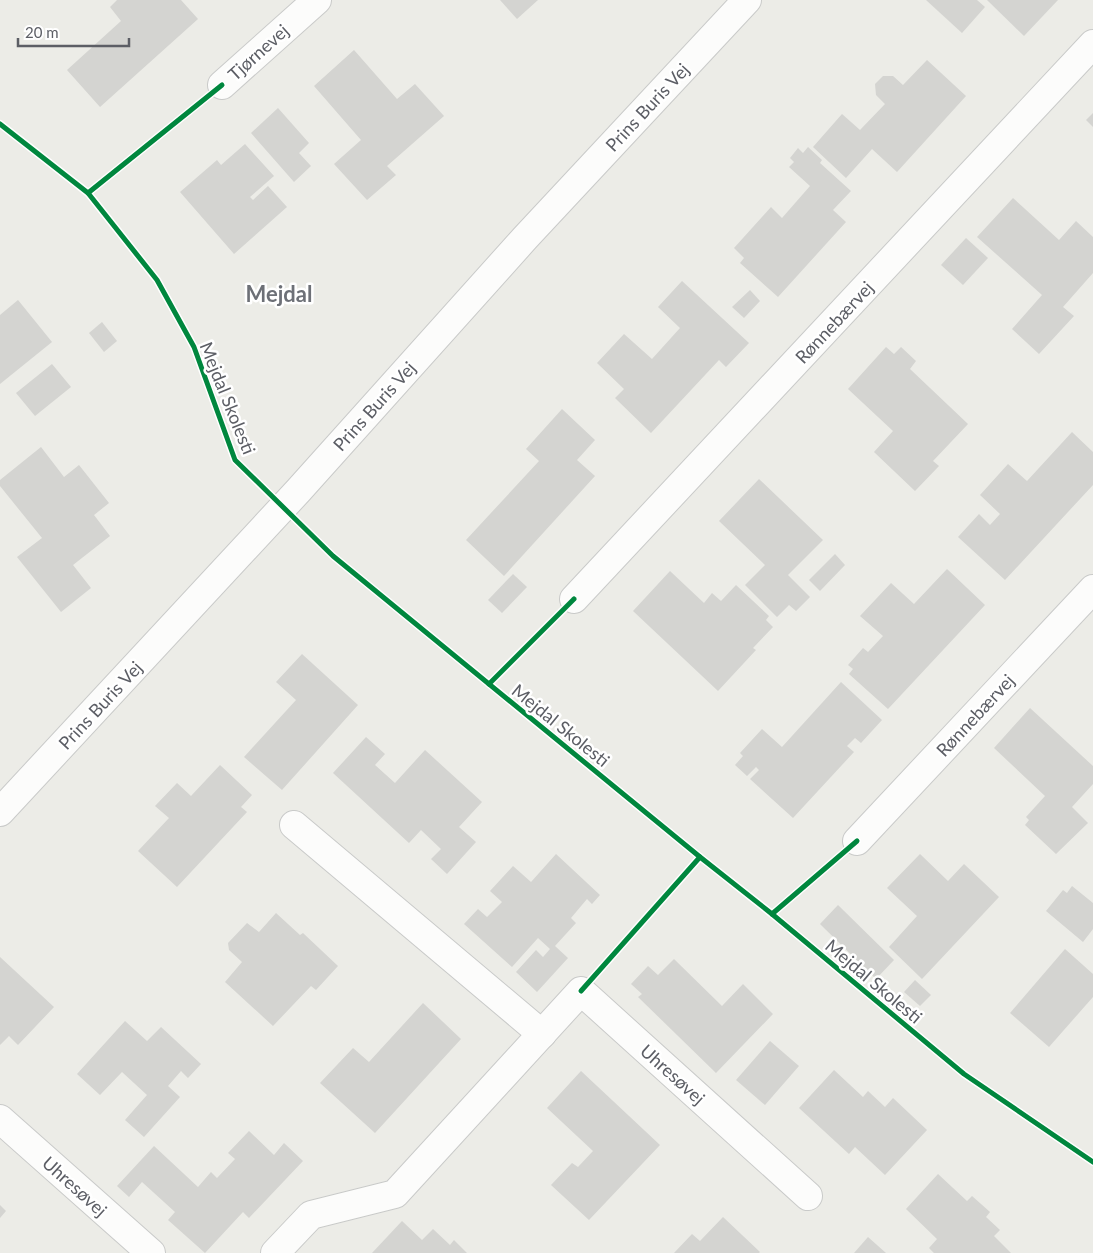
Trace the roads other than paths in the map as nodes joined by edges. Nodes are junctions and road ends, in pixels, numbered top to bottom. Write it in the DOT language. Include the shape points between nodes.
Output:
graph roads {
  1 [pos="317,0"];
  2 [pos="747,0"];
  3 [pos="1093,44"];
  4 [pos="222,85"];
  5 [pos="1093,589"];
  6 [pos="574,599"];
  7 [pos="0,812"];
  8 [pos="294,825"];
  9 [pos="857,841"];
  10 [pos="542,1034"];
  11 [pos="0,1119"];
  12 [pos="808,1196"];
  13 [pos="289,1248"];
  14 [pos="151,1253"];
  1 -- 4 [label="street, Tjørnevej"];
  2 -- 7 [label="street, Prins Buris Vej"];
  3 -- 6 [label="street, Rønnebærvej"];
  5 -- 9 [label="street, Rønnebærvej"];
  8 -- 10 [label="street"];
  10 -- 12 [label="street, Uhresøvej" via="581,991"];
  10 -- 13 [label="street, Uhresøvej" via="395,1194 311,1215"];
  11 -- 14 [label="street, Uhresøvej"];
}
